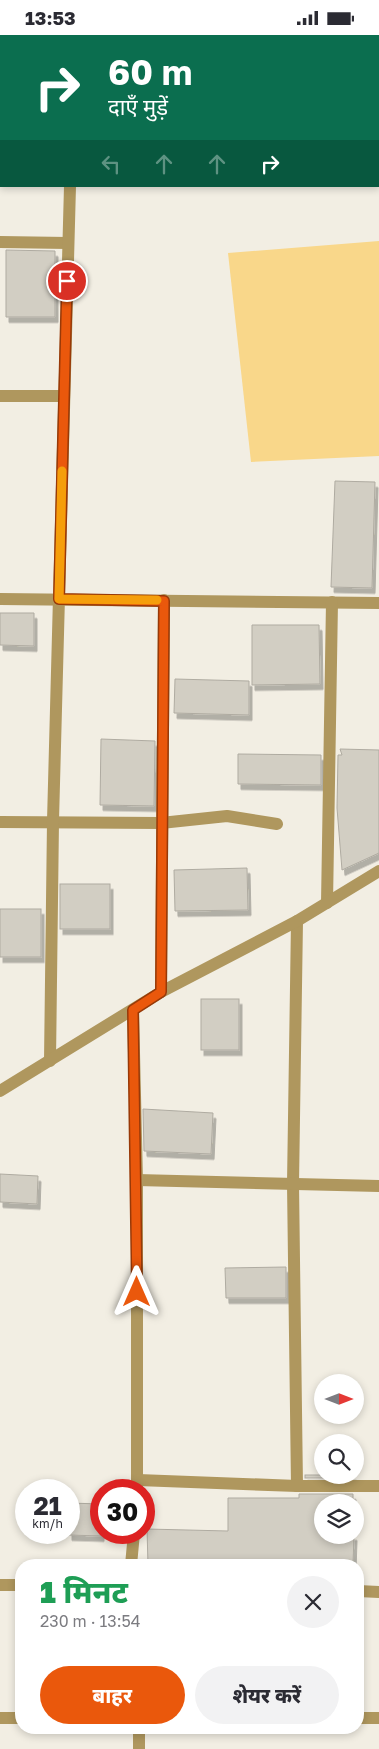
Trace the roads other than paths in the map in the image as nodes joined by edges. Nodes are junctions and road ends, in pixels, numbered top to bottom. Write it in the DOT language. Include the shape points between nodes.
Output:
graph roads {
  1 [pos="70,187"];
  2 [pos="0,242"];
  3 [pos="68,243"];
  4 [pos="0,396"];
  5 [pos="64,396"];
  6 [pos="0,599"];
  7 [pos="59,599"];
  8 [pos="164,601"];
  9 [pos="332,602"];
  10 [pos="379,603"];
  11 [pos="53,821"];
  12 [pos="0,822"];
  13 [pos="161,823"];
  14 [pos="277,824"];
  15 [pos="379,871"];
  16 [pos="327,903"];
  17 [pos="297,921"];
  18 [pos="161,992"];
  19 [pos="133,1010"];
  20 [pos="50,1061"];
  21 [pos="0,1091"];
  22 [pos="137,1180"];
  23 [pos="294,1184"];
  24 [pos="379,1186"];
  25 [pos="138,1479"];
  26 [pos="155,1485"];
  27 [pos="297,1486"];
  28 [pos="379,1486"];
  29 [pos="133,1544"];
  30 [pos="132,1559"];
  31 [pos="0,1585"];
  32 [pos="15,1585"];
  33 [pos="364,1591"];
  34 [pos="379,1592"];
  35 [pos="0,1718"];
  36 [pos="15,1718"];
  37 [pos="364,1718"];
  38 [pos="379,1718"];
  39 [pos="139,1734"];
  40 [pos="139,1749"];
  1 -- 3 [label="street"];
  2 -- 3 [label="street"];
  3 -- 5 [label="street"];
  4 -- 5 [label="street"];
  5 -- 7 [label="street"];
  6 -- 7 [label="street"];
  7 -- 8 [label="street"];
  7 -- 11 [label="street"];
  8 -- 9 [label="street"];
  8 -- 13 [label="street"];
  9 -- 10 [label="street"];
  9 -- 16 [label="street"];
  11 -- 12 [label="street"];
  11 -- 13 [label="street"];
  11 -- 20 [label="street"];
  13 -- 14 [label="street" via="227,816"];
  13 -- 18 [label="street"];
  15 -- 16 [label="street"];
  16 -- 17 [label="street"];
  17 -- 18 [label="street"];
  17 -- 23 [label="street"];
  18 -- 19 [label="street"];
  19 -- 20 [label="street"];
  19 -- 22 [label="street"];
  20 -- 21 [label="street"];
  22 -- 23 [label="street"];
  22 -- 25 [label="street"];
  23 -- 24 [label="street"];
  23 -- 27 [label="street"];
  26 -- 27 [label="street"];
  27 -- 28 [label="street"];
  29 -- 30 [label="street"];
  31 -- 32 [label="street"];
  33 -- 34 [label="street"];
  35 -- 36 [label="street"];
  37 -- 38 [label="street"];
  39 -- 40 [label="street"];
}
